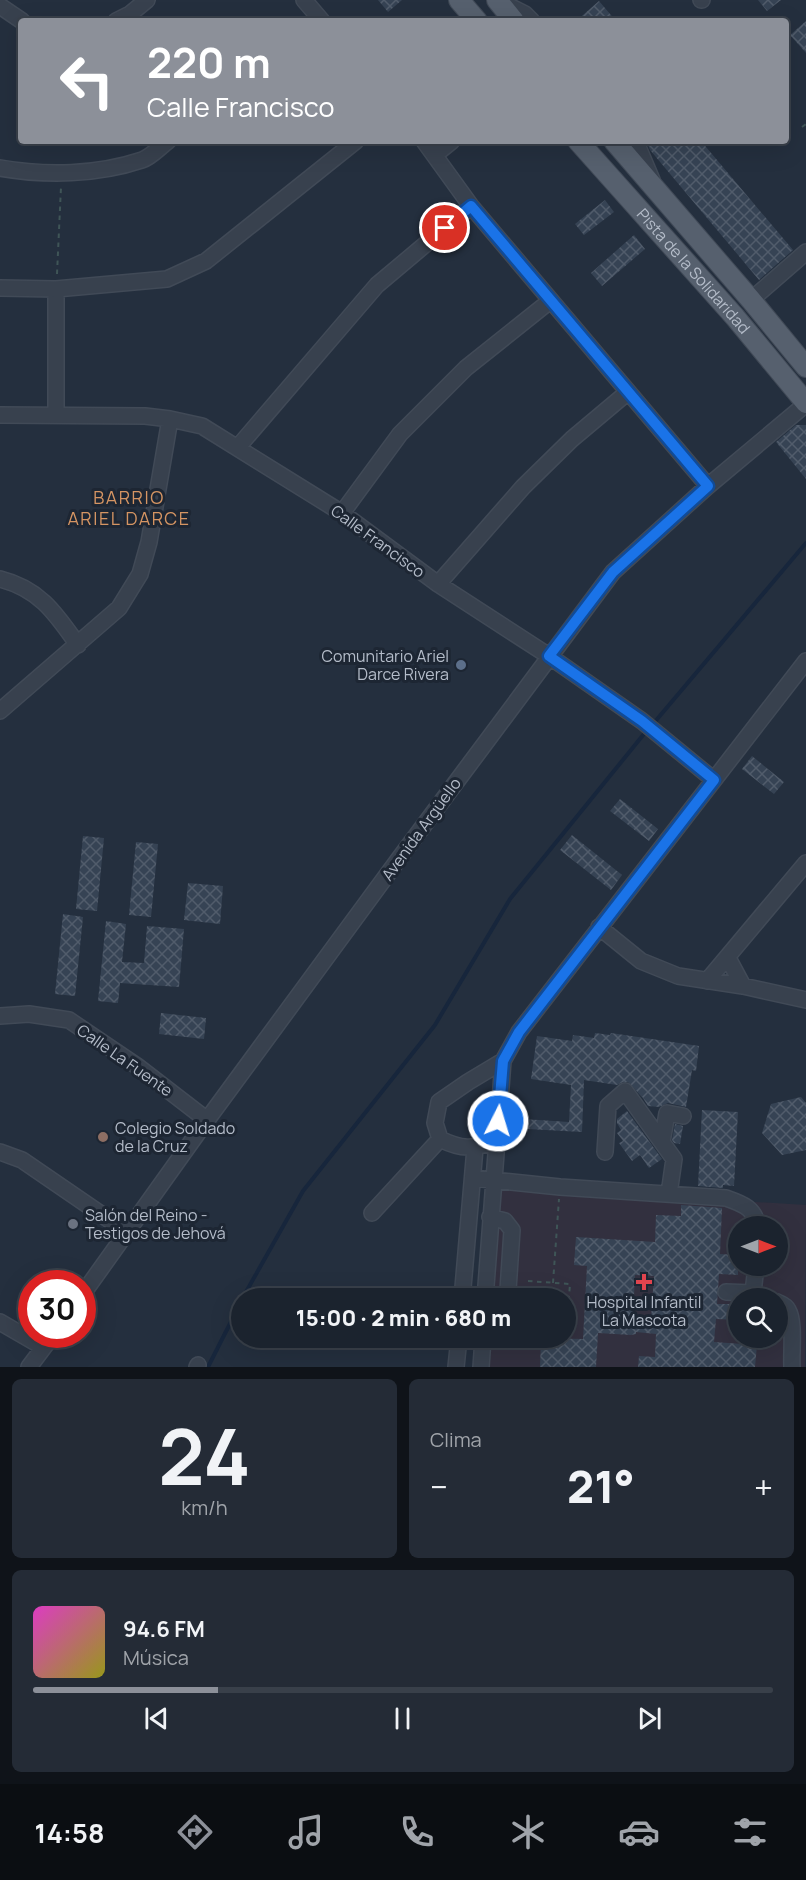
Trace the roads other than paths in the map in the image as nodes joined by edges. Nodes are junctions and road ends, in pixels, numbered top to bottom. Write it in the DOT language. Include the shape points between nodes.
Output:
graph roads {
  1 [pos="147,0"];
  2 [pos="304,0"];
  3 [pos="459,0"];
  4 [pos="497,0"];
  5 [pos="0,6"];
  6 [pos="18,18"];
  7 [pos="122,18"];
  8 [pos="318,18"];
  9 [pos="474,18"];
  10 [pos="512,18"];
  11 [pos="529,18"];
  12 [pos="164,144"];
  13 [pos="352,144"];
  14 [pos="427,144"];
  15 [pos="448,144"];
  16 [pos="581,144"];
  17 [pos="616,144"];
  18 [pos="636,144"];
  19 [pos="436,154"];
  20 [pos="0,168"];
  21 [pos="656,192"];
  22 [pos="471,206"];
  23 [pos="806,252"];
  24 [pos="0,288"];
  25 [pos="56,289"];
  26 [pos="751,300"];
  27 [pos="550,301"];
  28 [pos="806,367"];
  29 [pos="628,392"];
  30 [pos="806,404"];
  31 [pos="0,415"];
  32 [pos="56,415"];
  33 [pos="170,419"];
  34 [pos="238,447"];
  35 [pos="708,486"];
  36 [pos="342,513"];
  37 [pos="0,579"];
  38 [pos="438,584"];
  39 [pos="78,645"];
  40 [pos="549,656"];
  41 [pos="806,661"];
  42 [pos="0,711"];
  43 [pos="714,780"];
  44 [pos="806,863"];
  45 [pos="599,927"];
  46 [pos="728,958"];
  47 [pos="707,981"];
  48 [pos="743,986"];
  49 [pos="806,1000"];
  50 [pos="0,1016"];
  51 [pos="503,1061"];
  52 [pos="638,1109"];
  53 [pos="667,1113"];
  54 [pos="683,1116"];
  55 [pos="207,1120"];
  56 [pos="440,1139"];
  57 [pos="496,1141"];
  58 [pos="662,1142"];
  59 [pos="475,1148"];
  60 [pos="0,1152"];
  61 [pos="605,1152"];
  62 [pos="473,1178"];
  63 [pos="493,1180"];
  64 [pos="669,1194"];
  65 [pos="372,1213"];
  66 [pos="755,1216"];
  67 [pos="490,1217"];
  68 [pos="127,1232"];
  69 [pos="96,1275"];
  70 [pos="463,1288"];
  71 [pos="486,1288"];
  72 [pos="508,1288"];
  73 [pos="788,1310"];
  74 [pos="0,1322"];
  75 [pos="18,1329"];
  76 [pos="43,1348"];
  77 [pos="458,1348"];
  78 [pos="482,1348"];
  79 [pos="28,1367"];
  80 [pos="456,1367"];
  81 [pos="481,1367"];
  82 [pos="792,1367"];
  1 -- 7 [label="street"];
  2 -- 8 [label="street"];
  3 -- 9 [label="main road"];
  4 -- 10 [label="main road"];
  4 -- 11 [label="street"];
  5 -- 6 [label="street"];
  12 -- 20 [label="street" via="144,159 89,171 32,173"];
  13 -- 25 [label="street" via="206,261 167,279"];
  14 -- 19 [label="street"];
  15 -- 19 [label="street"];
  16 -- 30 [label="main road, Pista de la Solidaridad" via="735,317"];
  17 -- 21 [label="main road, Pista de la Solidaridad"];
  18 -- 21 [label="street"];
  19 -- 22 [label="street"];
  21 -- 26 [label="main road, Pista de la Solidaridad"];
  22 -- 27 [label="street"];
  22 -- 34 [label="street" via="377,285"];
  23 -- 26 [label="street"];
  24 -- 25 [label="street"];
  25 -- 32 [label="street"];
  26 -- 28 [label="main road, Pista de la Solidaridad"];
  27 -- 29 [label="street"];
  27 -- 36 [label="street" via="466,368 400,434"];
  29 -- 35 [label="street"];
  29 -- 38 [label="street" via="572,438 523,487"];
  30 -- 35 [label="street, Avenida Argüello"];
  31 -- 32 [label="street, Calle Francisco"];
  32 -- 33 [label="street, Calle Francisco"];
  33 -- 34 [label="street, Calle Francisco" via="202,426"];
  33 -- 39 [label="street" via="150,542 140,574 119,608"];
  34 -- 36 [label="street, Calle Francisco"];
  35 -- 40 [label="street, Avenida Argüello" via="613,572"];
  36 -- 38 [label="street, Calle Francisco"];
  37 -- 39 [label="street" via="28,589 53,609"];
  38 -- 40 [label="street, Calle Francisco"];
  39 -- 42 [label="street"];
  40 -- 43 [label="street, Calle Francisco" via="642,721"];
  40 -- 55 [label="street, Avenida Argüello"];
  41 -- 43 [label="street"];
  43 -- 45 [label="street"];
  44 -- 46 [label="street"];
  45 -- 47 [label="street" via="641,961 678,976"];
  45 -- 51 [label="street" via="519,1032"];
  46 -- 47 [label="street"];
  46 -- 48 [label="street"];
  47 -- 48 [label="street"];
  48 -- 49 [label="street"];
  50 -- 55 [label="street, Calle La Fuente" via="29,1014 69,1020"];
  51 -- 56 [label="street" via="439,1102 435,1122"];
  51 -- 57 [label="street"];
  52 -- 53 [label="street"];
  52 -- 58 [label="street"];
  52 -- 61 [label="street" via="625,1091 608,1106"];
  53 -- 54 [label="street"];
  53 -- 58 [label="street"];
  55 -- 68 [label="street, Avenida Argüello"];
  56 -- 59 [label="street"];
  56 -- 65 [label="street"];
  57 -- 59 [label="street"];
  57 -- 63 [label="street"];
  58 -- 64 [label="street" via="674,1159"];
  59 -- 62 [label="street"];
  60 -- 68 [label="street" via="22,1160"];
  62 -- 63 [label="street"];
  62 -- 70 [label="street"];
  63 -- 64 [label="street"];
  63 -- 67 [label="street"];
  64 -- 66 [label="street" via="726,1198 748,1206"];
  67 -- 71 [label="street"];
  67 -- 72 [label="street" via="505,1221 512,1230"];
  68 -- 69 [label="street, Avenida Argüello"];
  73 -- 82 [label="street" via="792,1322"];
  74 -- 75 [label="street"];
  76 -- 79 [label="street"];
  77 -- 80 [label="street"];
  78 -- 81 [label="street"];
}
